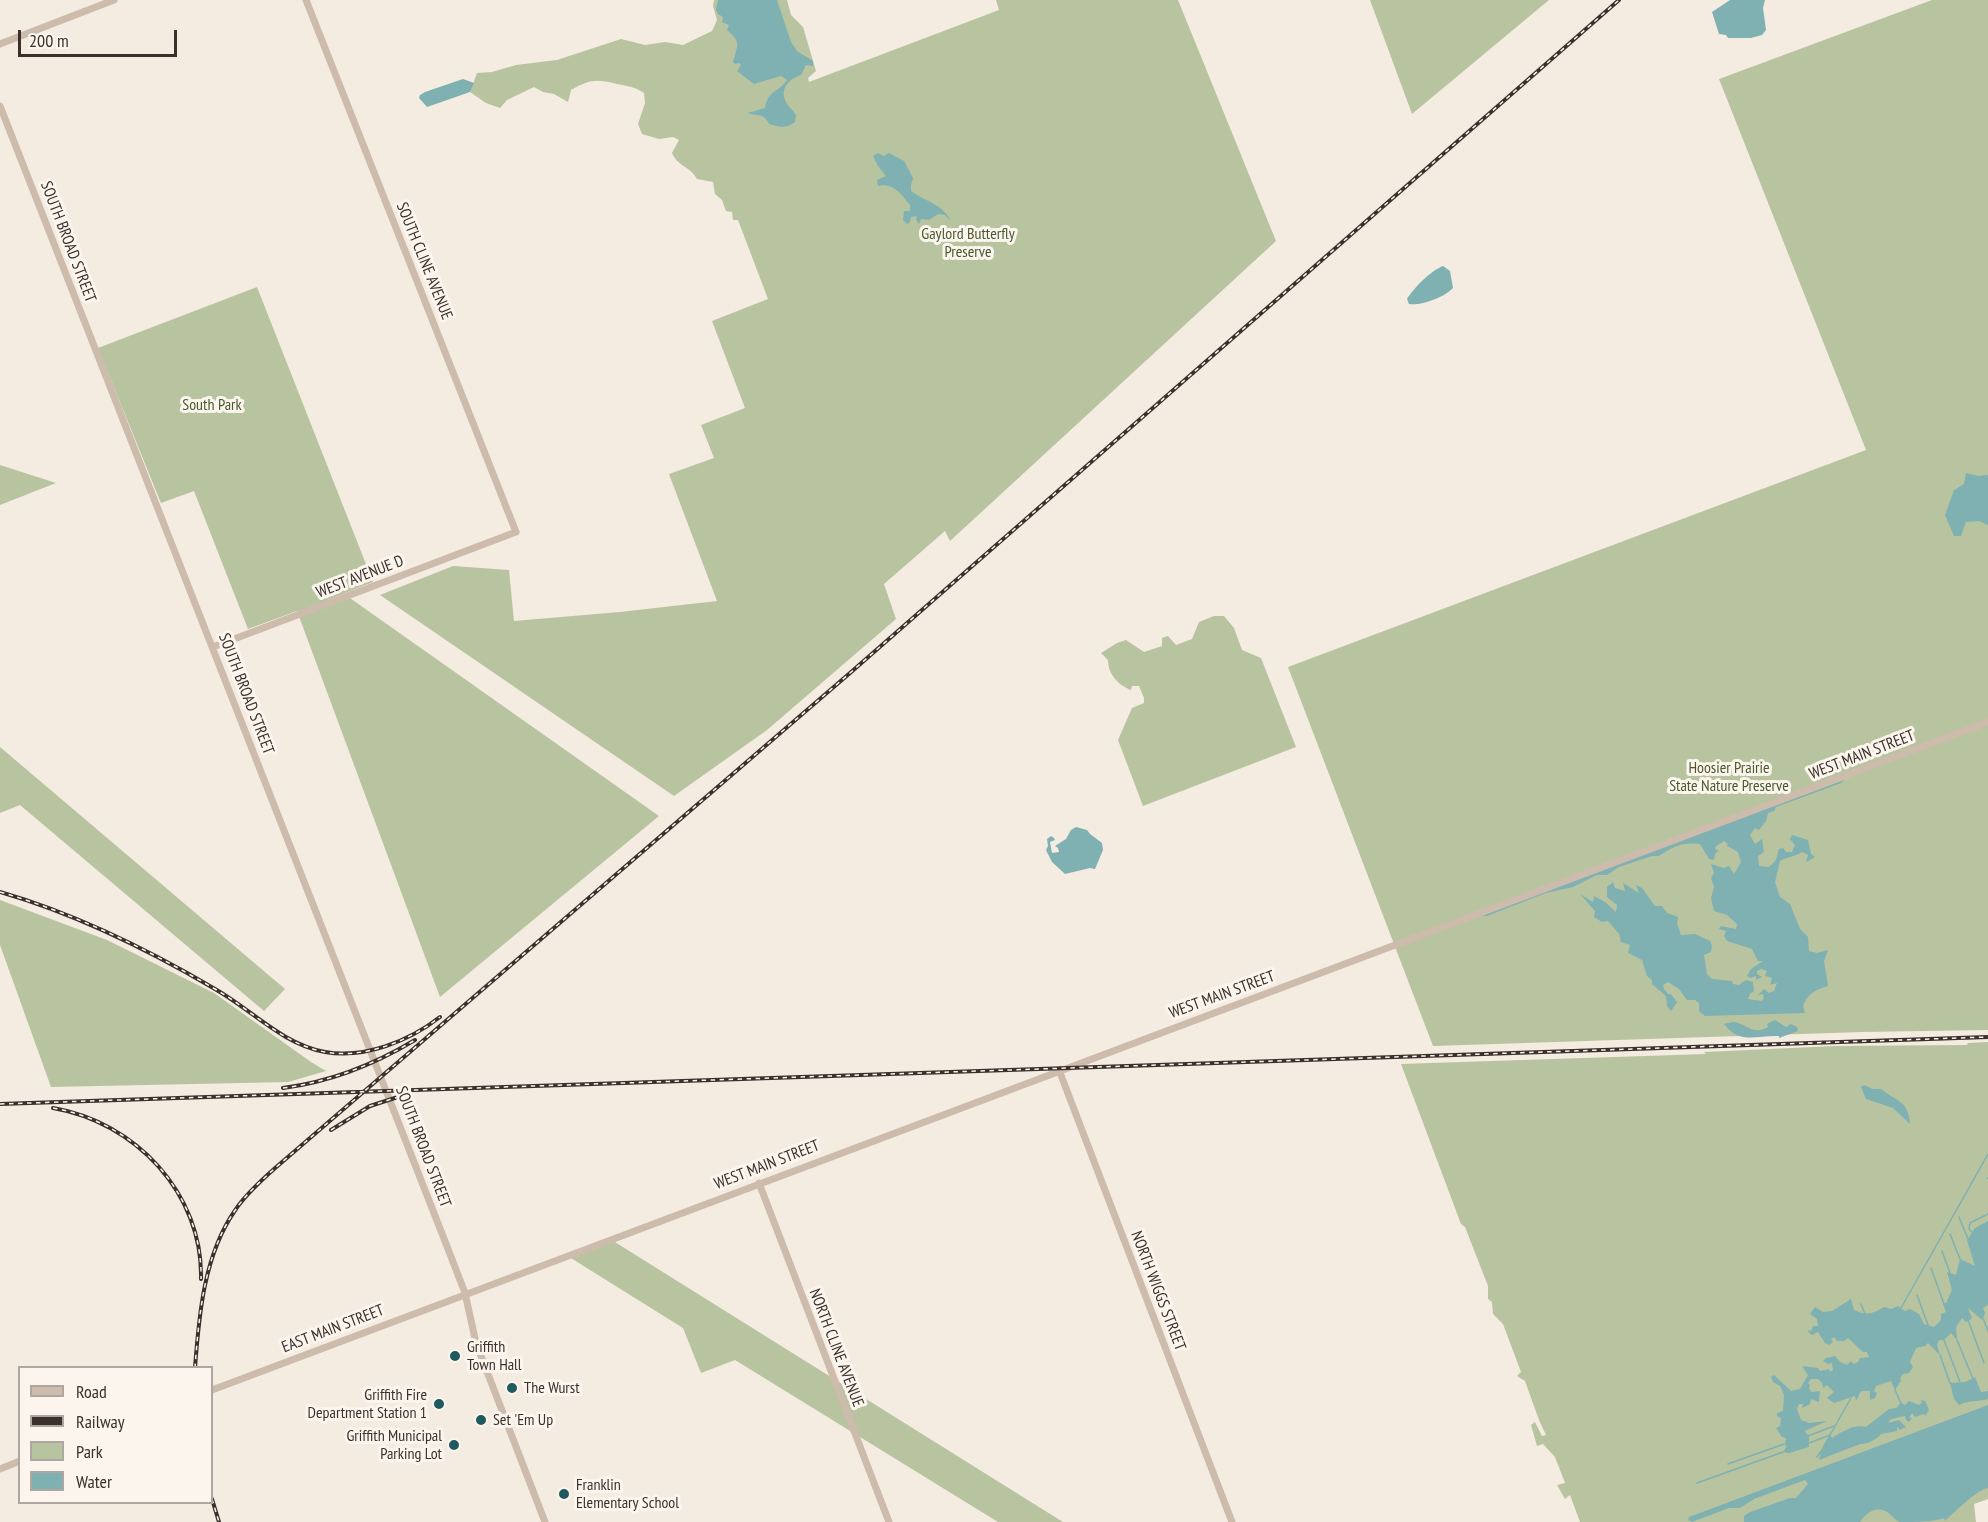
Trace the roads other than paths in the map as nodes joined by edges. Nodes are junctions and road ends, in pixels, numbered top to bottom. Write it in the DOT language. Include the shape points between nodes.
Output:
graph roads {
  1 [pos="114,0"];
  2 [pos="306,0"];
  3 [pos="0,44"];
  4 [pos="0,106"];
  5 [pos="516,532"];
  6 [pos="213,647"];
  7 [pos="1988,722"];
  8 [pos="1059,1070"];
  9 [pos="759,1183"];
  10 [pos="465,1293"];
  11 [pos="213,1390"];
  12 [pos="18,1462"];
  13 [pos="0,1469"];
  14 [pos="545,1522"];
  15 [pos="889,1522"];
  16 [pos="1232,1522"];
  1 -- 3 [label="street"];
  2 -- 5 [label="street, SOUTH CLINE AVENUE"];
  4 -- 6 [label="street, SOUTH BROAD STREET"];
  5 -- 6 [label="street, WEST AVENUE D"];
  6 -- 10 [label="street, SOUTH BROAD STREET"];
  7 -- 8 [label="street, WEST MAIN STREET"];
  8 -- 9 [label="street, WEST MAIN STREET"];
  8 -- 16 [label="street, NORTH WIGGS STREET"];
  9 -- 10 [label="street, WEST MAIN STREET"];
  9 -- 15 [label="street, NORTH CLINE AVENUE"];
  10 -- 11 [label="street, EAST MAIN STREET"];
  10 -- 14 [label="street, SOUTH BROAD STREET" via="476,1342"];
  12 -- 13 [label="street"];
}
